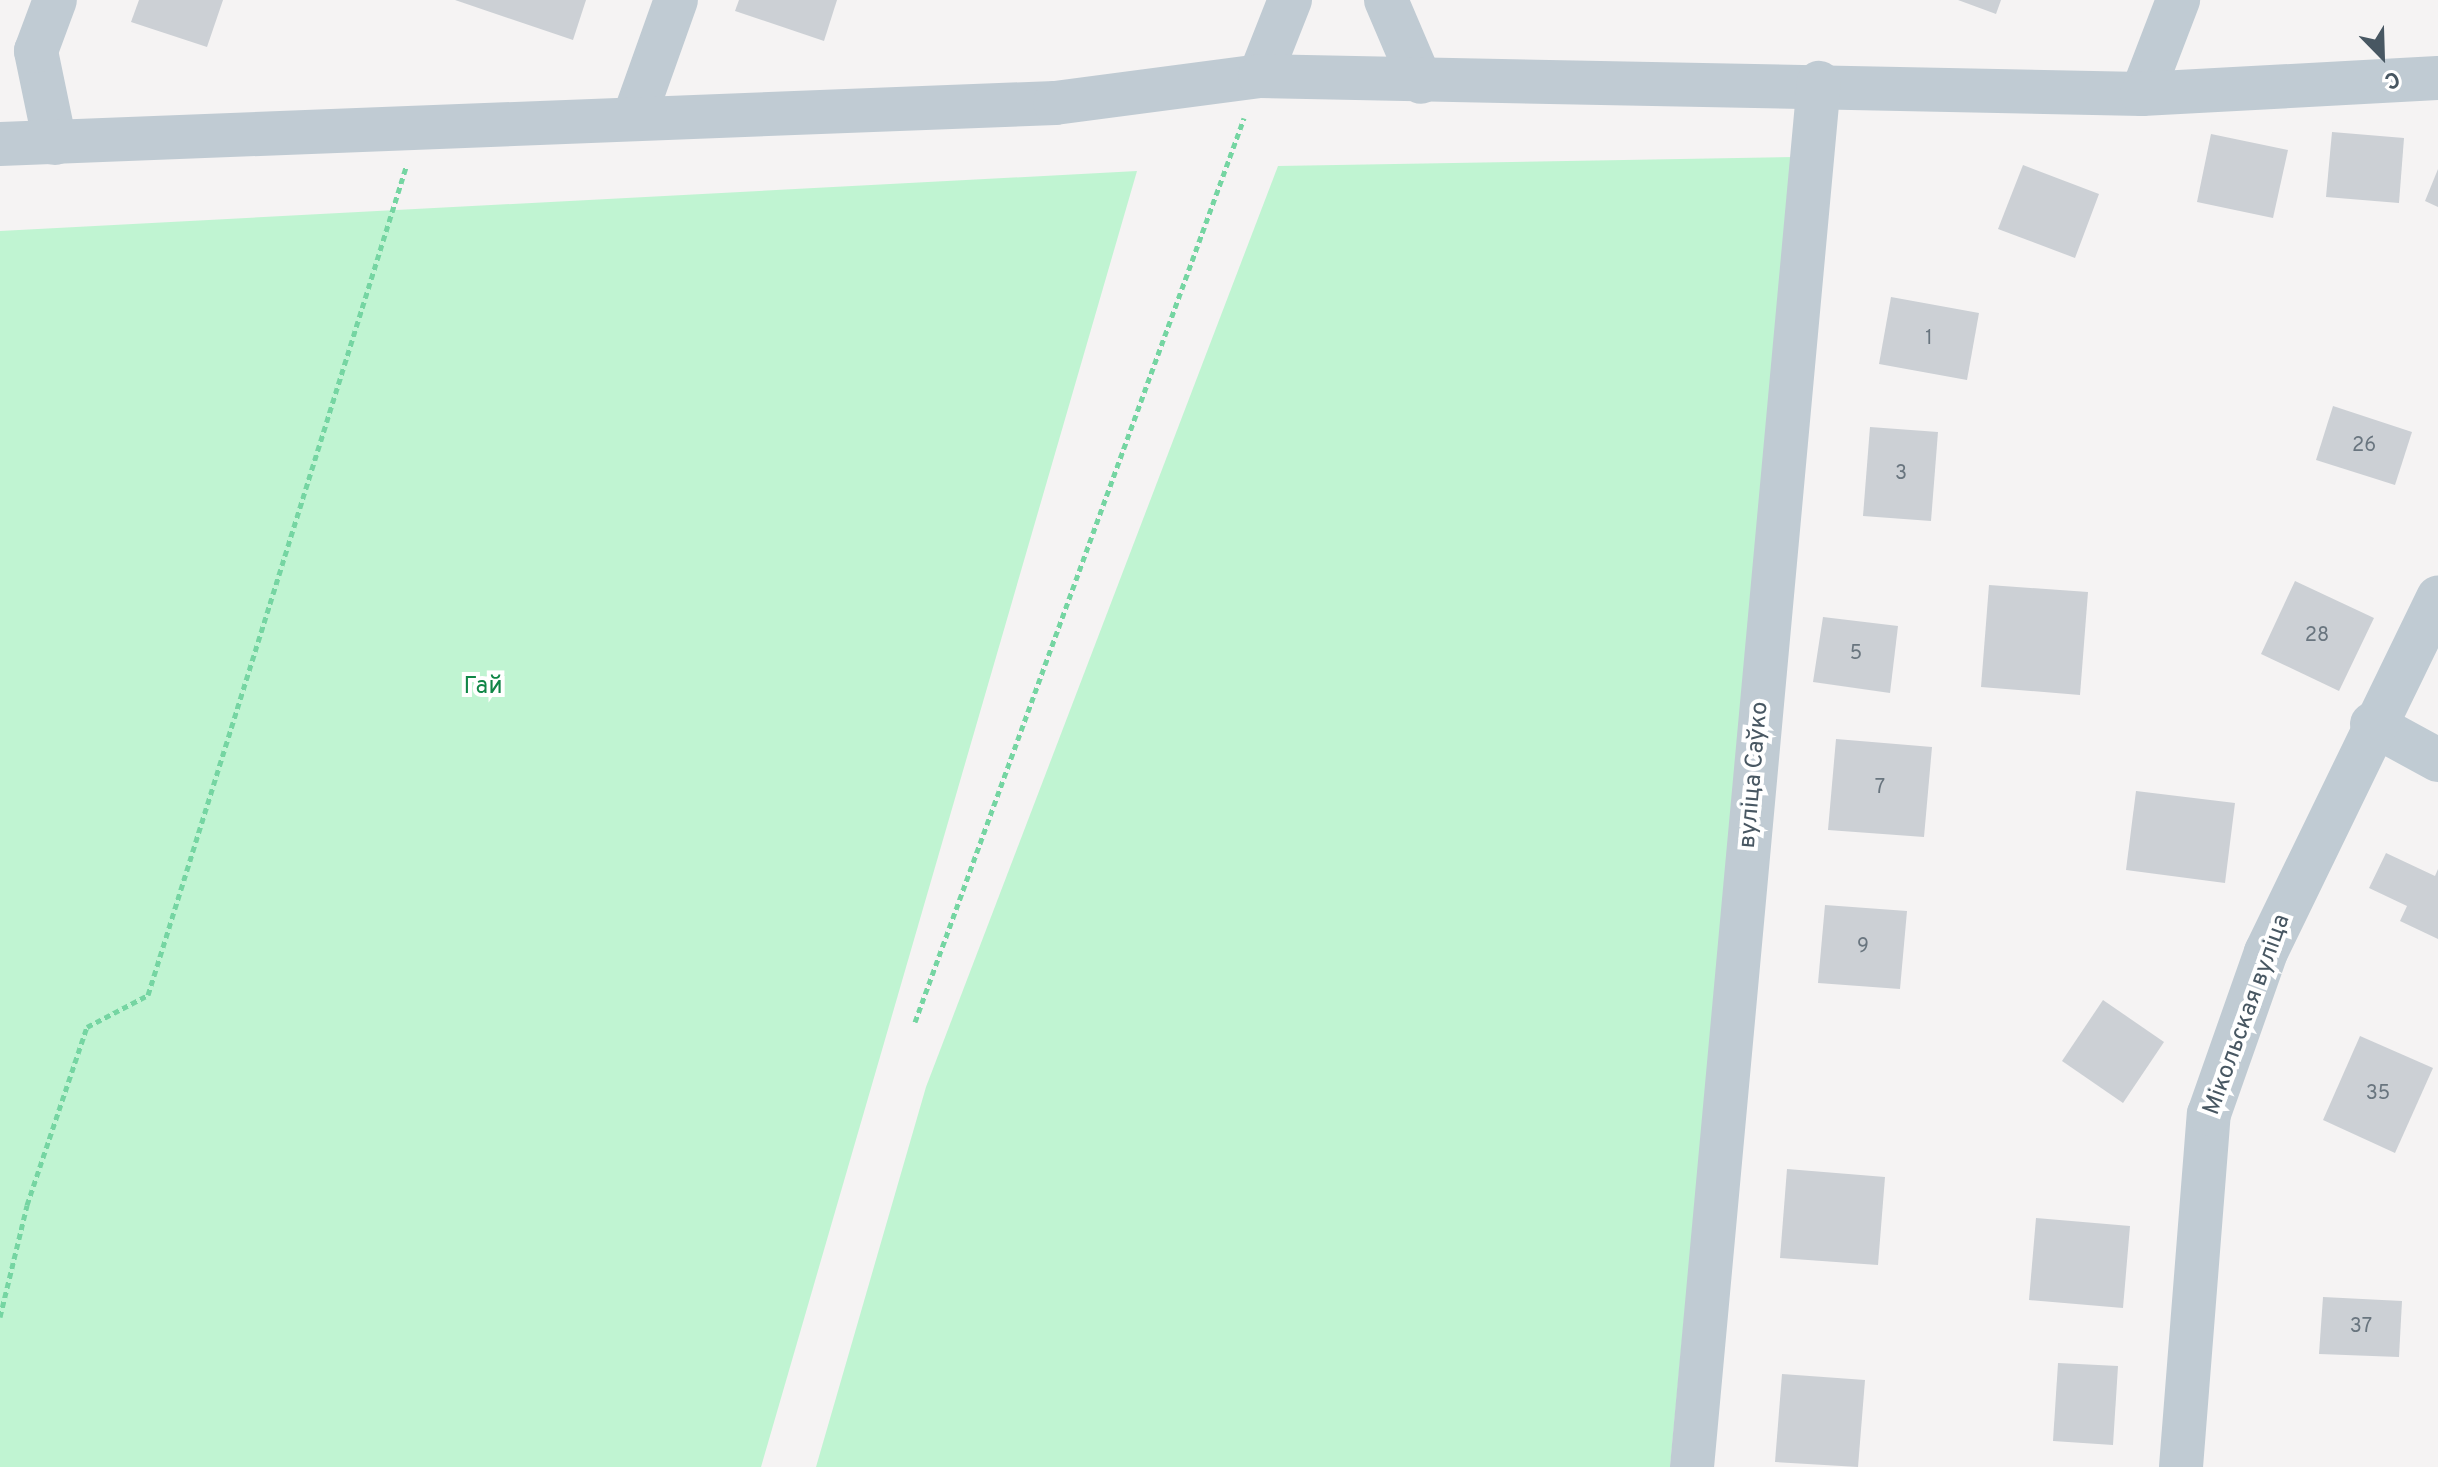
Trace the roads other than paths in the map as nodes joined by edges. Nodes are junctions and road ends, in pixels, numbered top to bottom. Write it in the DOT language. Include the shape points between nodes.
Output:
graph roads {
  1 [pos="55,0"];
  2 [pos="676,0"];
  3 [pos="1290,0"];
  4 [pos="1386,0"];
  5 [pos="2178,0"];
  6 [pos="1260,76"];
  7 [pos="2438,78"];
  8 [pos="1421,82"];
  9 [pos="1819,83"];
  10 [pos="2142,94"];
  11 [pos="635,115"];
  12 [pos="55,143"];
  13 [pos="0,144"];
  14 [pos="2438,597"];
  15 [pos="2372,724"];
  16 [pos="2438,760"];
  17 [pos="1692,1467"];
  18 [pos="2181,1467"];
  1 -- 12 [label="street" via="36,51"];
  2 -- 11 [label="street"];
  3 -- 6 [label="street"];
  4 -- 8 [label="street"];
  5 -- 10 [label="street"];
  6 -- 8 [label="street"];
  6 -- 11 [label="street" via="1055,103"];
  7 -- 10 [label="street"];
  8 -- 9 [label="street"];
  9 -- 10 [label="street"];
  9 -- 17 [label="street, вуліца Саўко"];
  11 -- 12 [label="street"];
  12 -- 13 [label="street"];
  14 -- 15 [label="street, Мікольская вуліца"];
  15 -- 16 [label="street"];
  15 -- 18 [label="street, Мікольская вуліца" via="2266,952 2209,1114"];
}
